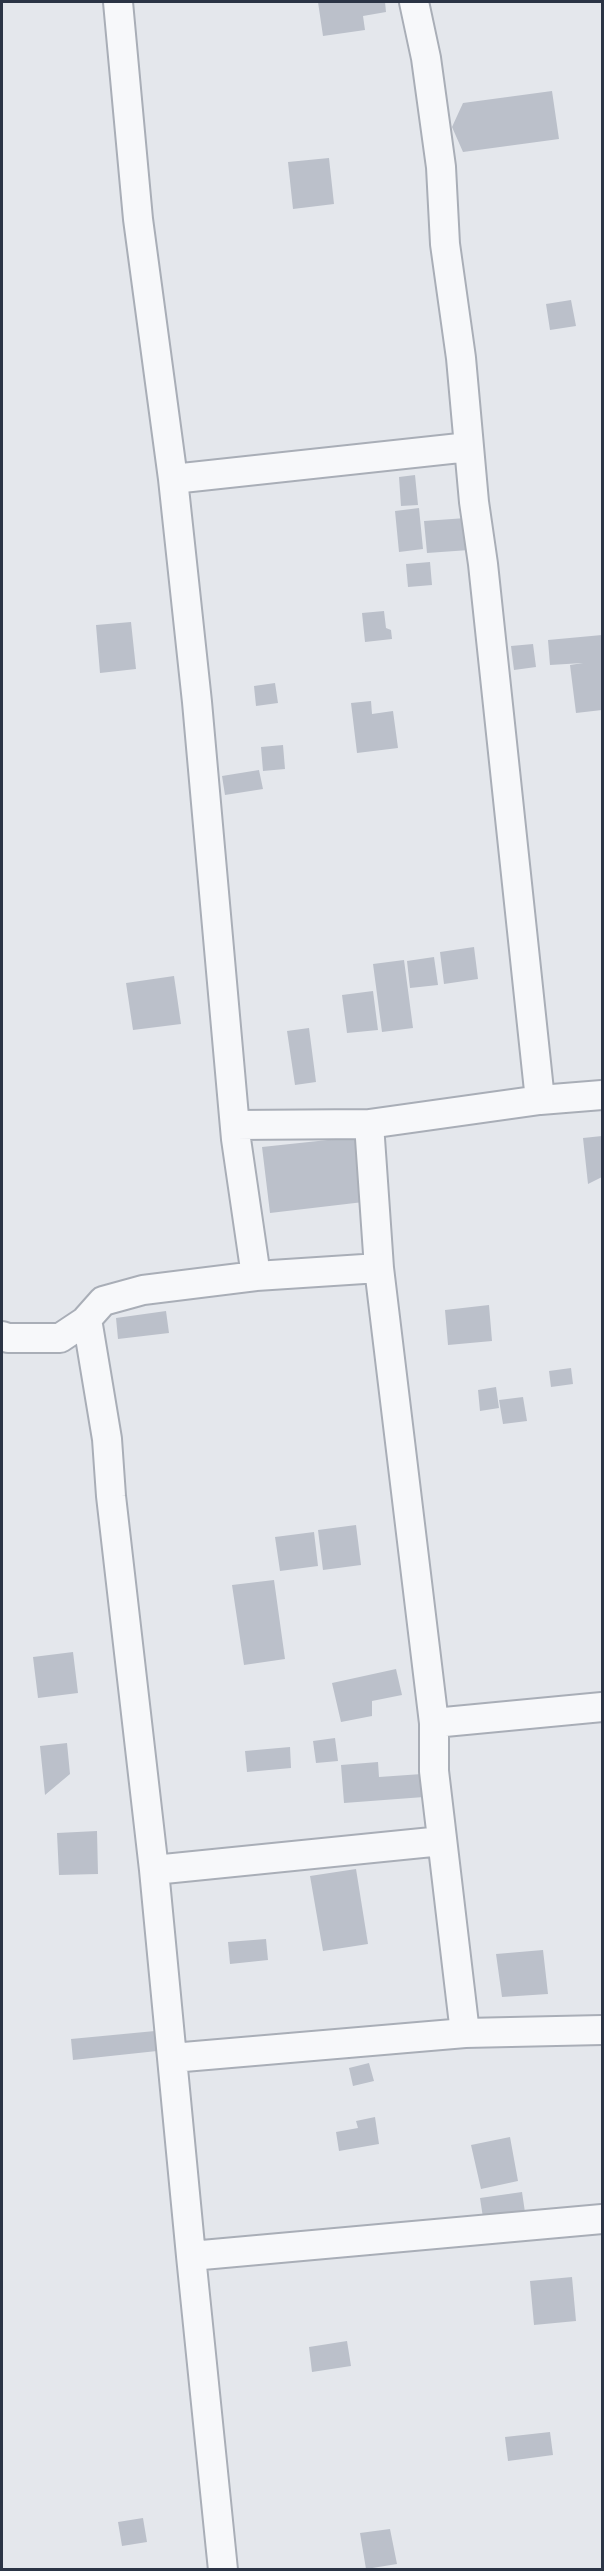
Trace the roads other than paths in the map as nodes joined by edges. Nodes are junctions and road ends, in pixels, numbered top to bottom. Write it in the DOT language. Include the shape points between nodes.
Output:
graph roads {
  1 [pos="118,2"];
  2 [pos="414,2"];
  3 [pos="469,447"];
  4 [pos="173,479"];
  5 [pos="603,1095"];
  6 [pos="540,1100"];
  7 [pos="369,1124"];
  8 [pos="235,1125"];
  9 [pos="379,1268"];
  10 [pos="256,1276"];
  11 [pos="87,1320"];
  12 [pos="2,1336"];
  13 [pos="603,1707"];
  14 [pos="434,1723"];
  15 [pos="442,1841"];
  16 [pos="154,1870"];
  17 [pos="603,2030"];
  18 [pos="465,2033"];
  19 [pos="172,2058"];
  20 [pos="603,2219"];
  21 [pos="191,2256"];
  22 [pos="223,2570"];
  1 -- 4 [label="street" via="138,219"];
  2 -- 3 [label="street" via="441,167 445,244"];
  3 -- 4 [label="street"];
  3 -- 6 [label="street"];
  4 -- 8 [label="street"];
  5 -- 6 [label="street"];
  6 -- 7 [label="street"];
  7 -- 8 [label="street"];
  7 -- 9 [label="street"];
  8 -- 10 [label="street"];
  9 -- 10 [label="street"];
  9 -- 14 [label="street"];
  10 -- 11 [label="street" via="143,1290 103,1300"];
  11 -- 12 [label="street" via="60,1338"];
  11 -- 16 [label="street" via="107,1439"];
  13 -- 14 [label="street"];
  14 -- 15 [label="street" via="434,1771"];
  15 -- 16 [label="street"];
  15 -- 18 [label="street"];
  16 -- 19 [label="street"];
  17 -- 18 [label="street"];
  18 -- 19 [label="street"];
  19 -- 21 [label="street"];
  20 -- 21 [label="street"];
  21 -- 22 [label="street"];
}
